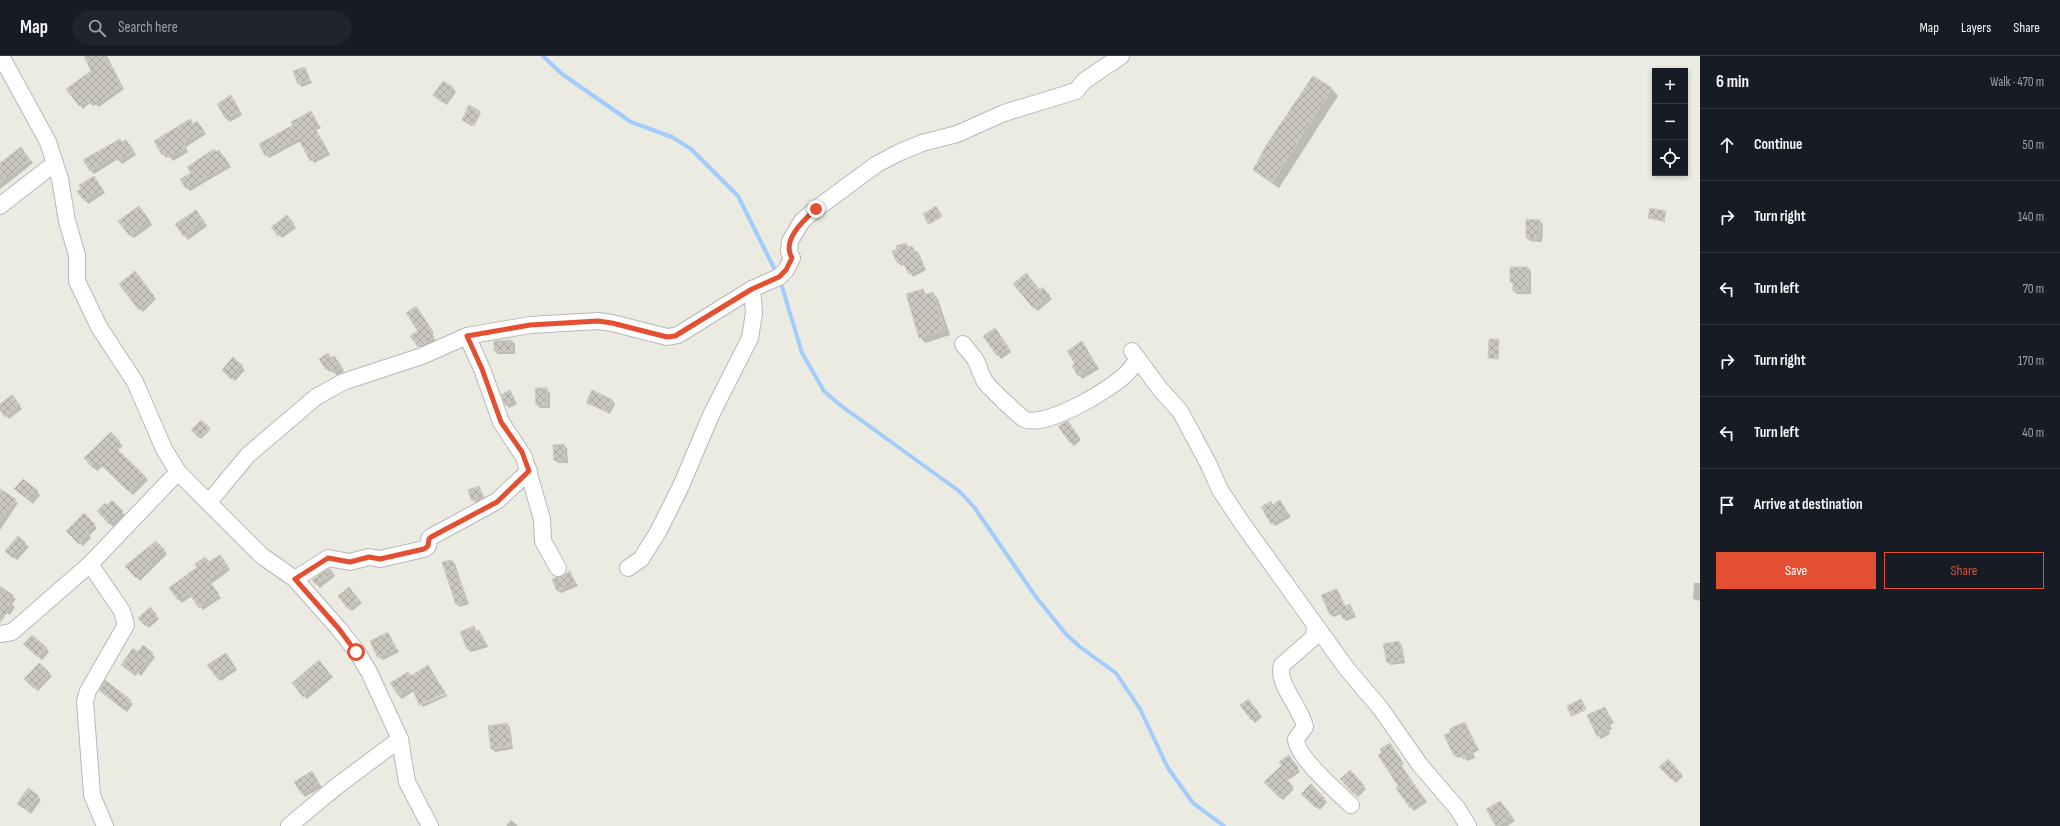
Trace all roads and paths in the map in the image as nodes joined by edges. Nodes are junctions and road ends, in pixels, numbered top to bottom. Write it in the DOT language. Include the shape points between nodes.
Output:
graph roads {
  1 [pos="1,56"];
  2 [pos="1120,56"];
  3 [pos="55,163"];
  4 [pos="0,206"];
  5 [pos="752,289"];
  6 [pos="467,336"];
  7 [pos="963,344"];
  8 [pos="529,471"];
  9 [pos="178,472"];
  10 [pos="209,502"];
  11 [pos="90,564"];
  12 [pos="558,568"];
  13 [pos="628,568"];
  14 [pos="295,579"];
  15 [pos="1316,625"];
  16 [pos="0,634"];
  17 [pos="400,739"];
  18 [pos="1351,805"];
  19 [pos="105,826"];
  20 [pos="289,826"];
  21 [pos="430,826"];
  22 [pos="1468,826"];
  1 -- 3 [label="street" via="48,142"];
  2 -- 5 [label="street" via="1084,81 1076,91 1004,113 957,134 898,153 877,164 802,221 790,241 789,252 792,258 786,270 779,277"];
  3 -- 4 [label="street"];
  3 -- 9 [label="street" via="77,255 77,281 99,327 135,382 164,449"];
  5 -- 6 [label="street" via="675,336 667,337 598,321 530,325"];
  5 -- 13 [label="street" via="754,313 750,338 711,415 658,532 641,559"];
  6 -- 8 [label="street" via="501,422 522,452"];
  6 -- 10 [label="street" via="422,356 343,382 316,397 248,456"];
  7 -- 15 [label="street" via="976,360 986,383 1017,414 1030,420 1057,415 1104,391 1127,373 1135,355 1180,412 1220,490"];
  8 -- 12 [label="street" via="542,519 543,541"];
  8 -- 14 [label="street" via="497,502 431,537 424,549 380,559 369,557 350,562 328,558"];
  9 -- 10 [label="street"];
  9 -- 11 [label="street"];
  10 -- 14 [label="street" via="262,556"];
  11 -- 16 [label="street" via="12,632"];
  11 -- 19 [label="street" via="122,611 126,625 88,691 85,701 92,794"];
  14 -- 17 [label="street" via="356,652 369,672"];
  15 -- 18 [label="street" via="1314,637 1282,664 1282,681 1299,708 1305,727 1296,739 1298,747 1324,780"];
  15 -- 22 [label="street" via="1346,669 1381,709 1420,766 1457,808"];
  17 -- 20 [label="street"];
  17 -- 21 [label="street" via="407,782"];
}
